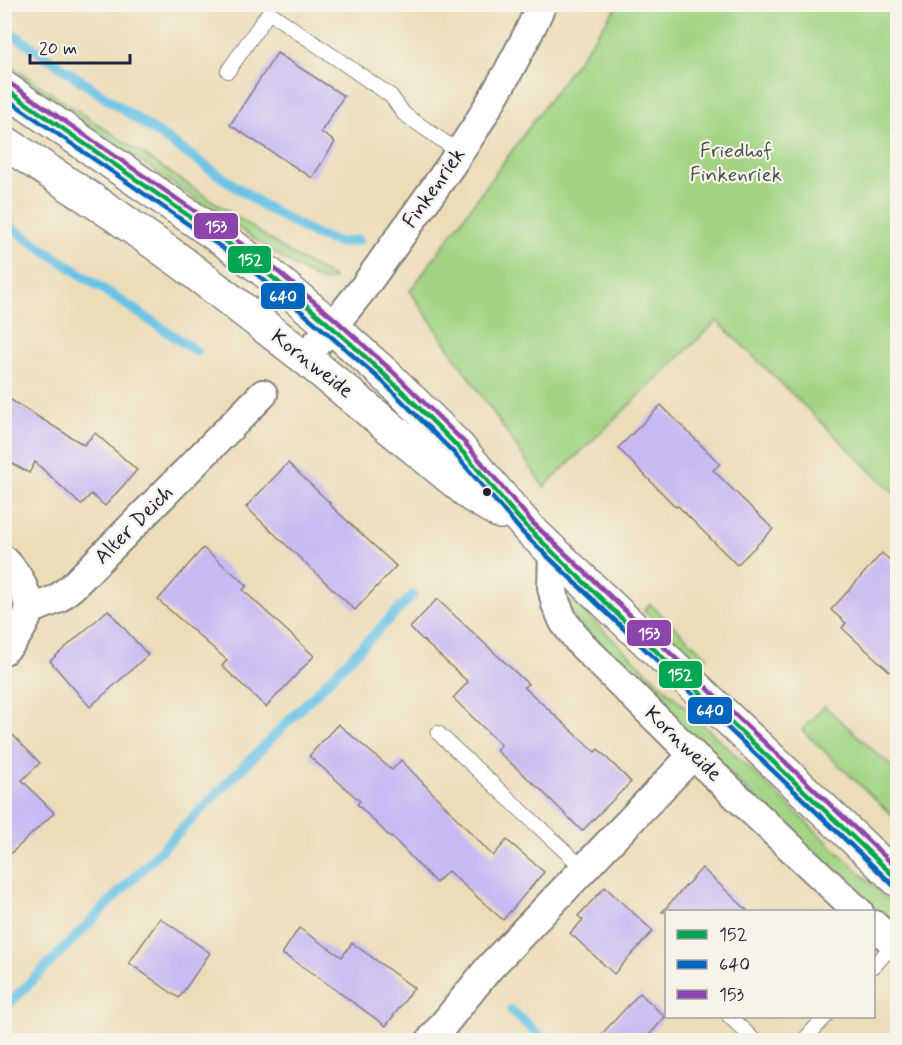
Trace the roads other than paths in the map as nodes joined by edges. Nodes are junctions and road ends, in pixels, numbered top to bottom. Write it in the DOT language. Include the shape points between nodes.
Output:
graph roads {
  1 [pos="542,4"];
  2 [pos="228,71"];
  3 [pos="4,88"];
  4 [pos="4,142"];
  5 [pos="459,152"];
  6 [pos="332,327"];
  7 [pos="304,357"];
  8 [pos="263,394"];
  9 [pos="528,528"];
  10 [pos="553,552"];
  11 [pos="4,560"];
  12 [pos="30,610"];
  13 [pos="4,650"];
  14 [pos="438,733"];
  15 [pos="693,755"];
  16 [pos="584,869"];
  17 [pos="897,880"];
  18 [pos="858,910"];
  19 [pos="875,927"];
  20 [pos="896,946"];
  21 [pos="875,964"];
  22 [pos="730,1018"];
  23 [pos="825,1018"];
  24 [pos="431,1041"];
  25 [pos="754,1041"];
  26 [pos="804,1041"];
  1 -- 5 [label="street, Finkenriek" via="508,72"];
  2 -- 5 [label="lane" via="269,12 391,96 404,114"];
  3 -- 6 [label="main road, Kornweide" via="228,243"];
  4 -- 7 [label="main road, Kornweide" via="180,261"];
  5 -- 6 [label="street, Finkenriek" via="362,291"];
  6 -- 7 [label="street, Finkenriek"];
  6 -- 9 [label="main road, Kornweide" via="431,419"];
  7 -- 9 [label="main road, Kornweide" via="473,496"];
  8 -- 12 [label="street, Alter Deich" via="73,586 57,599"];
  9 -- 10 [label="main road, Kornweide"];
  10 -- 15 [label="street, Kornweide" via="552,587 564,622 581,644"];
  10 -- 17 [label="main road, Kornweide"];
  11 -- 12 [label="street" via="25,590"];
  12 -- 13 [label="street" via="23,628"];
  14 -- 16 [label="lane"];
  15 -- 16 [label="street"];
  15 -- 18 [label="street, Kornweide"];
  16 -- 24 [label="street" via="489,968"];
  19 -- 20 [label="street"];
  20 -- 21 [label="lane"];
  22 -- 25 [label="lane"];
  23 -- 26 [label="lane"];
}
